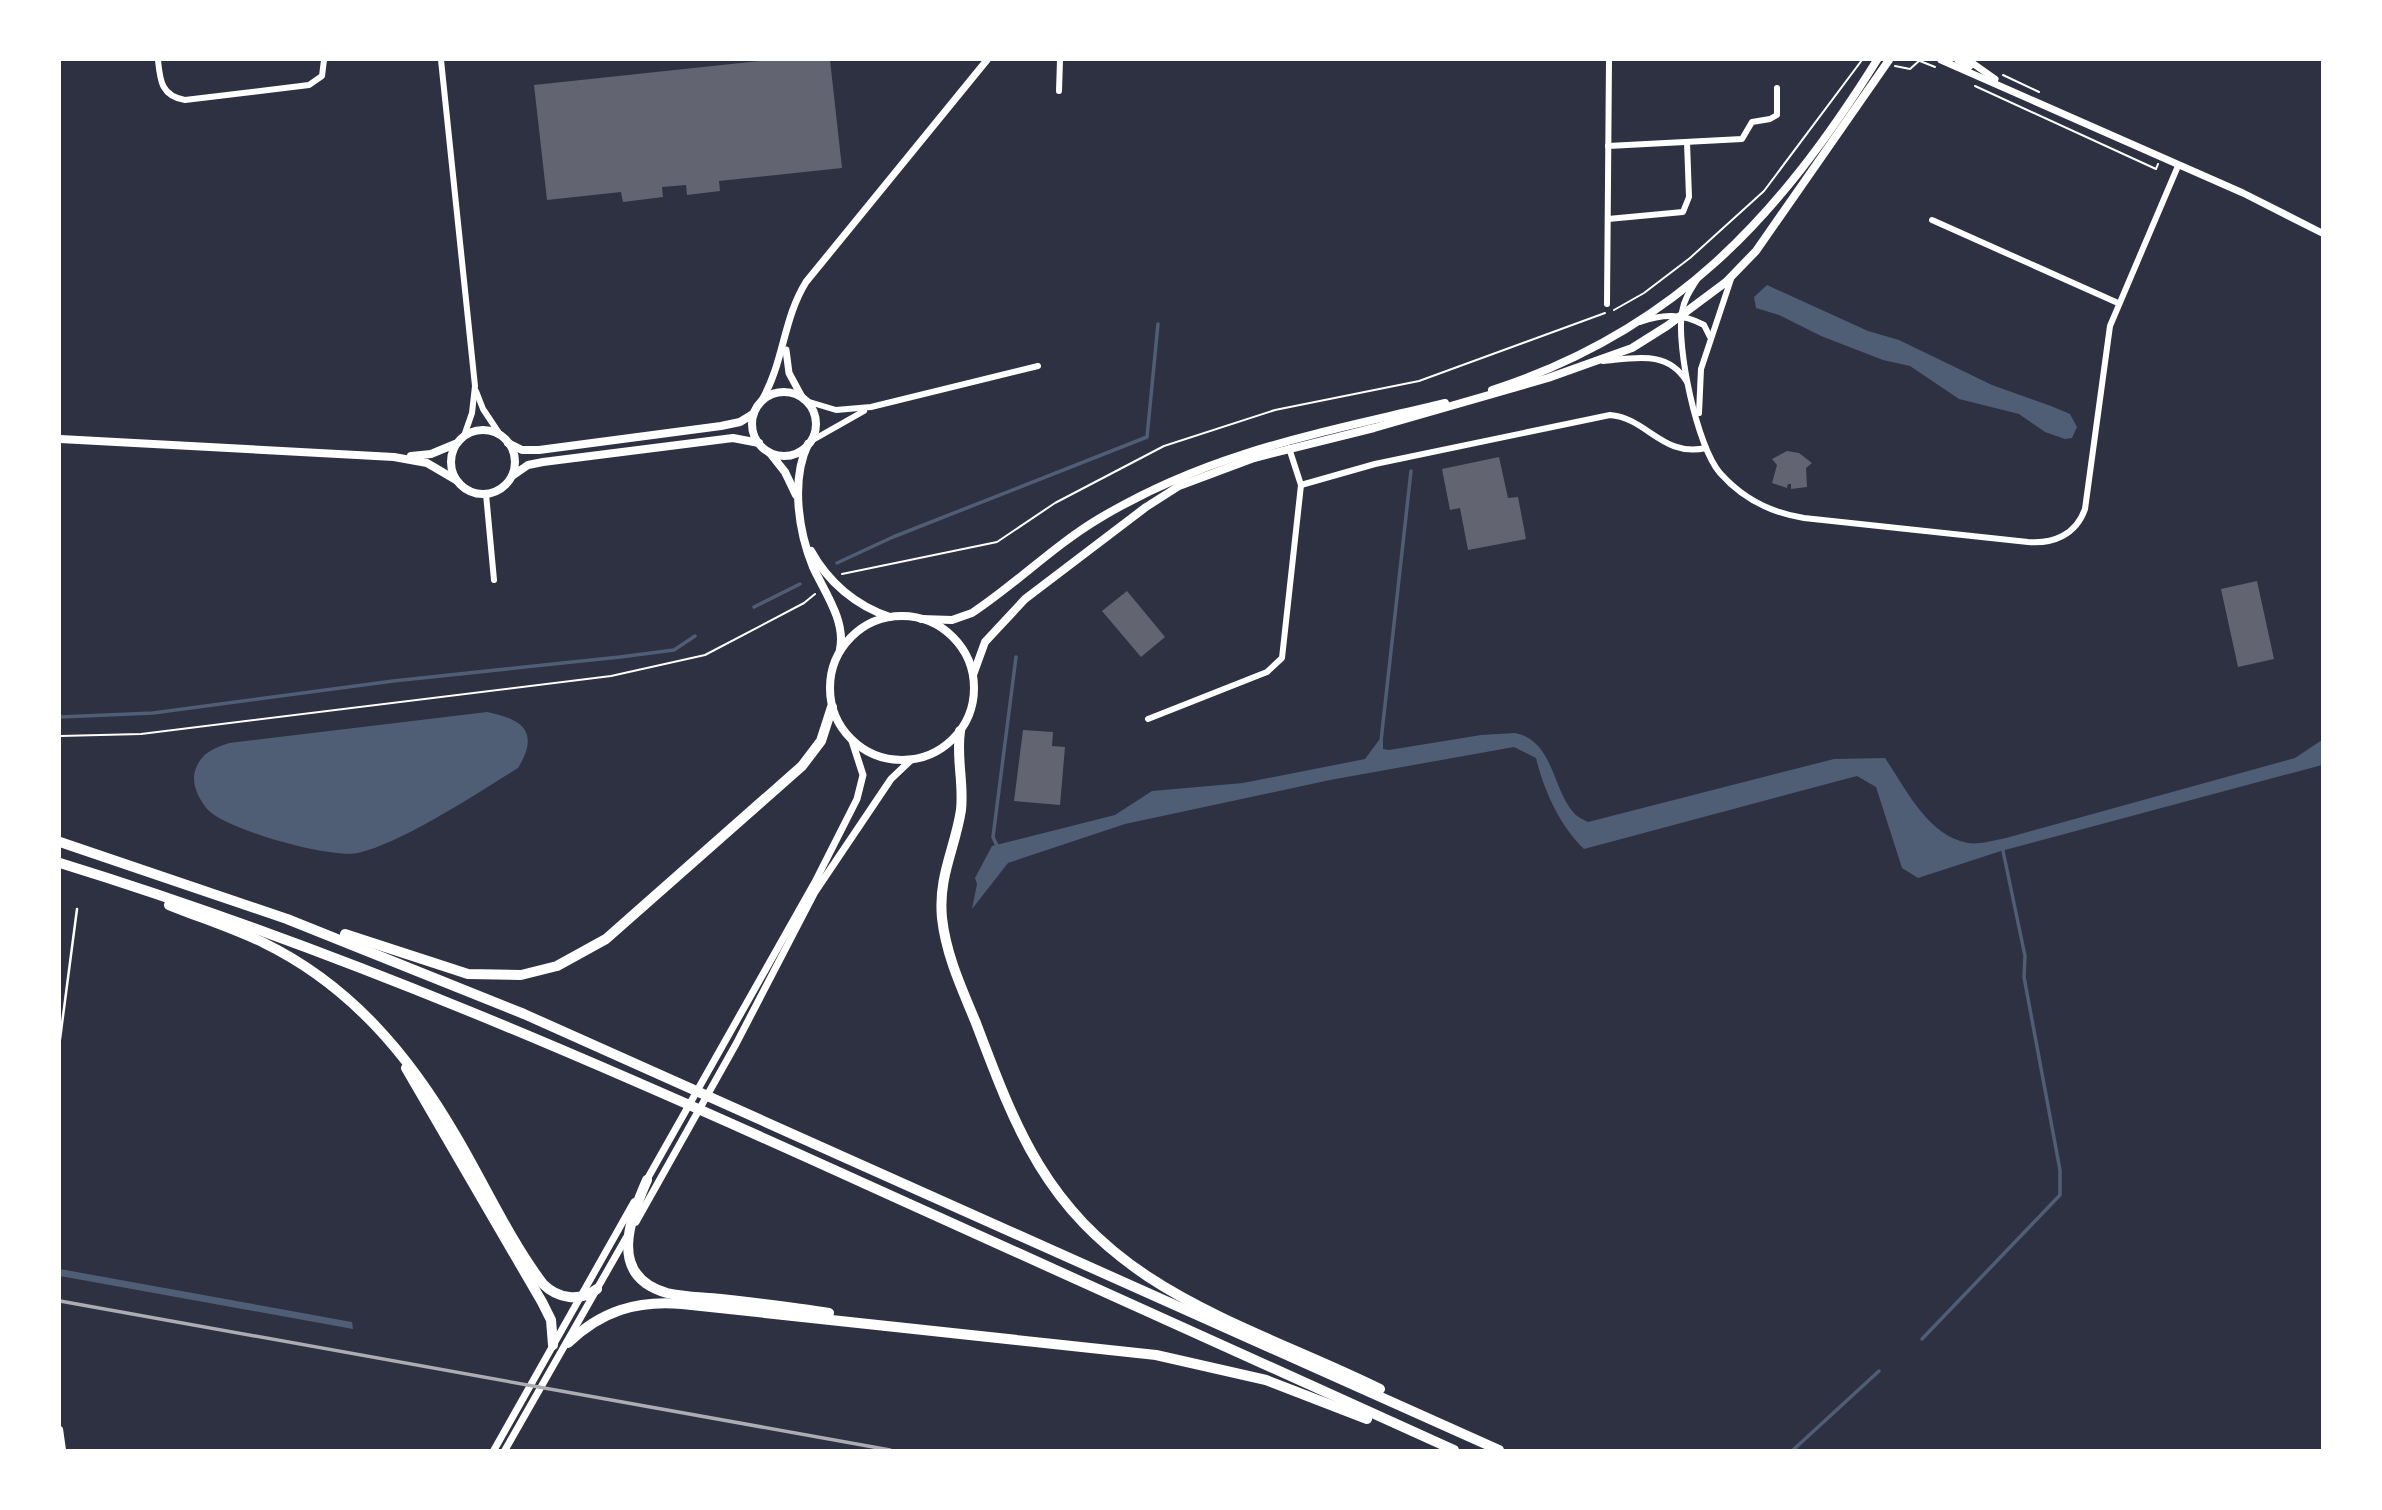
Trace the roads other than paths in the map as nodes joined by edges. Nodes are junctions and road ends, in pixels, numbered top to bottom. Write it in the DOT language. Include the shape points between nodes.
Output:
graph roads {
  1 [pos="158,60"];
  2 [pos="324,60"];
  3 [pos="442,60"];
  4 [pos="987,60"];
  5 [pos="1060,60"];
  6 [pos="1609,60"];
  7 [pos="1877,60"];
  8 [pos="1889,60"];
  9 [pos="1941,60"];
  10 [pos="1958,60"];
  11 [pos="1968,60"];
  12 [pos="1990,76"];
  13 [pos="1777,88"];
  14 [pos="2013,90"];
  15 [pos="1059,91"];
  16 [pos="1687,142"];
  17 [pos="1608,146"];
  18 [pos="2178,166"];
  19 [pos="1608,219"];
  20 [pos="1932,220"];
  21 [pos="2322,233"];
  22 [pos="1734,275"];
  23 [pos="1699,277"];
  24 [pos="2118,303"];
  25 [pos="1607,304"];
  26 [pos="1681,317"];
  27 [pos="1632,324"];
  28 [pos="785,339"];
  29 [pos="1710,339"];
  30 [pos="1599,361"];
  31 [pos="1038,366"];
  32 [pos="475,386"];
  33 [pos="1690,387"];
  34 [pos="762,400"];
  35 [pos="805,400"];
  36 [pos="871,407"];
  37 [pos="754,414"];
  38 [pos="1699,426"];
  39 [pos="501,436"];
  40 [pos="60,439"];
  41 [pos="461,439"];
  42 [pos="1286,439"];
  43 [pos="809,442"];
  44 [pos="508,443"];
  45 [pos="759,443"];
  46 [pos="1706,448"];
  47 [pos="1290,449"];
  48 [pos="768,451"];
  49 [pos="394,457"];
  50 [pos="512,476"];
  51 [pos="456,480"];
  52 [pos="1301,485"];
  53 [pos="486,494"];
  54 [pos="799,502"];
  55 [pos="806,540"];
  56 [pos="494,580"];
  57 [pos="890,617"];
  58 [pos="921,619"];
  59 [pos="838,653"];
  60 [pos="973,675"];
  61 [pos="832,707"];
  62 [pos="1148,719"];
  63 [pos="960,731"];
  64 [pos="852,741"];
  65 [pos="911,760"];
  66 [pos="60,842"];
  67 [pos="60,863"];
  68 [pos="103,877"];
  69 [pos="205,890"];
  70 [pos="77,909"];
  71 [pos="379,1028"];
  72 [pos="60,1039"];
  73 [pos="647,1180"];
  74 [pos="627,1236"];
  75 [pos="597,1289"];
  76 [pos="579,1297"];
  77 [pos="930,1330"];
  78 [pos="568,1343"];
  79 [pos="553,1345"];
  80 [pos="60,1429"];
  81 [pos="62,1451"];
  82 [pos="494,1451"];
  83 [pos="505,1451"];
  84 [pos="1442,1451"];
  85 [pos="1454,1451"];
  86 [pos="1500,1451"];
  1 -- 2 [label="street" via="164,89 185,100 309,85 321,76"];
  3 -- 32 [label="street"];
  4 -- 28 [label="street" via="806,282 792,308"];
  5 -- 15 [label="street"];
  6 -- 17 [label="street"];
  7 -- 23 [label="main road" via="1798,177 1750,231"];
  8 -- 22 [label="main road" via="1766,238"];
  9 -- 14 [label="street"];
  10 -- 12 [label="street"];
  11 -- 12 [label="street"];
  12 -- 14 [label="street"];
  13 -- 16 [label="street" via="1777,115 1752,122 1744,138"];
  14 -- 18 [label="street"];
  16 -- 17 [label="street"];
  16 -- 19 [label="street" via="1689,197 1684,212"];
  17 -- 19 [label="street"];
  18 -- 21 [label="street"];
  18 -- 24 [label="street"];
  19 -- 25 [label="street"];
  20 -- 24 [label="street"];
  22 -- 26 [label="main road"];
  22 -- 29 [label="street"];
  23 -- 26 [label="street"];
  23 -- 27 [label="main road"];
  24 -- 46 [label="street" via="2108,333 2085,509 2074,528 2053,541 2028,542 1779,512 1754,501 1725,479"];
  26 -- 27 [label="street" via="1657,316"];
  26 -- 29 [label="street" via="1704,325"];
  26 -- 30 [label="main road"];
  26 -- 33 [label="street"];
  27 -- 42 [label="main road" via="1566,360 1494,389"];
  28 -- 34 [label="street" via="778,368"];
  28 -- 35 [label="street" via="789,373"];
  29 -- 38 [label="street" via="1698,382"];
  30 -- 33 [label="street" via="1663,359 1678,369"];
  30 -- 47 [label="main road" via="1487,397"];
  31 -- 36 [label="street"];
  32 -- 39 [label="street" via="482,409"];
  32 -- 41 [label="street" via="472,413"];
  33 -- 38 [label="street"];
  34 -- 35 [label="main road" via="784,392"];
  34 -- 37 [label="main road"];
  35 -- 36 [label="street" via="836,410"];
  35 -- 43 [label="main road" via="815,419"];
  36 -- 43 [label="street"];
  37 -- 44 [label="main road" via="721,426 539,450 522,450"];
  37 -- 45 [label="main road" via="752,428"];
  38 -- 46 [label="street"];
  39 -- 41 [label="main road" via="483,430"];
  39 -- 44 [label="main road"];
  40 -- 49 [label="main road"];
  41 -- 49 [label="main road" via="431,454"];
  41 -- 51 [label="main road" via="451,461"];
  42 -- 47 [label="street"];
  42 -- 58 [label="main road" via="1203,466 1118,508 1063,541 965,616"];
  43 -- 48 [label="main road" via="789,455"];
  43 -- 54 [label="main road" via="799,470"];
  44 -- 50 [label="main road" via="515,459"];
  45 -- 48 [label="main road"];
  45 -- 50 [label="main road" via="733,438 543,462"];
  46 -- 52 [label="street" via="1677,449 1610,415 1375,464"];
  47 -- 52 [label="street"];
  47 -- 60 [label="main road" via="1199,477 1146,507 1013,610 985,642"];
  48 -- 54 [label="main road" via="785,472"];
  49 -- 51 [label="main road" via="428,463"];
  50 -- 53 [label="main road" via="502,488"];
  51 -- 53 [label="main road" via="470,492"];
  52 -- 62 [label="street" via="1286,646 1280,662 1261,675"];
  53 -- 56 [label="street"];
  54 -- 55 [label="main road"];
  55 -- 57 [label="main road" via="836,585 864,606"];
  55 -- 59 [label="main road" via="841,628"];
  57 -- 58 [label="main road"];
  57 -- 59 [label="main road" via="861,628"];
  58 -- 60 [label="main road" via="939,626 956,641"];
  59 -- 61 [label="main road" via="829,684"];
  60 -- 63 [label="main road" via="972,702"];
  61 -- 64 [label="main road" via="839,726"];
  61 -- 69 [label="highway" via="821,741 797,771 606,939 549,969 498,976 450,970"];
  63 -- 65 [label="main road" via="937,751"];
  63 -- 86 [label="highway" via="961,804 942,881 944,934 1013,1120 1049,1183 1108,1246 1174,1292"];
  64 -- 65 [label="main road" via="881,758"];
  64 -- 73 [label="street" via="863,775 860,793"];
  65 -- 74 [label="street" via="891,779 820,885"];
  66 -- 69 [label="highway"];
  67 -- 68 [label="highway"];
  68 -- 71 [label="highway" via="280,951 324,978"];
  68 -- 85 [label="highway" via="287,940 517,1030"];
  69 -- 86 [label="highway" via="386,957 614,1052"];
  70 -- 72 [label="lane"];
  71 -- 76 [label="highway" via="430,1094 540,1280 558,1295"];
  71 -- 79 [label="highway" via="542,1302 551,1320"];
  73 -- 74 [label="highway"];
  73 -- 76 [label="street"];
  74 -- 75 [label="street"];
  74 -- 77 [label="highway" via="635,1270 663,1291"];
  75 -- 76 [label="highway"];
  75 -- 78 [label="street"];
  76 -- 79 [label="street"];
  77 -- 78 [label="highway" via="651,1303 606,1314"];
  77 -- 84 [label="highway" via="1145,1354 1215,1367 1317,1397"];
  78 -- 83 [label="street"];
  79 -- 82 [label="street"];
  80 -- 81 [label="street"];
}
